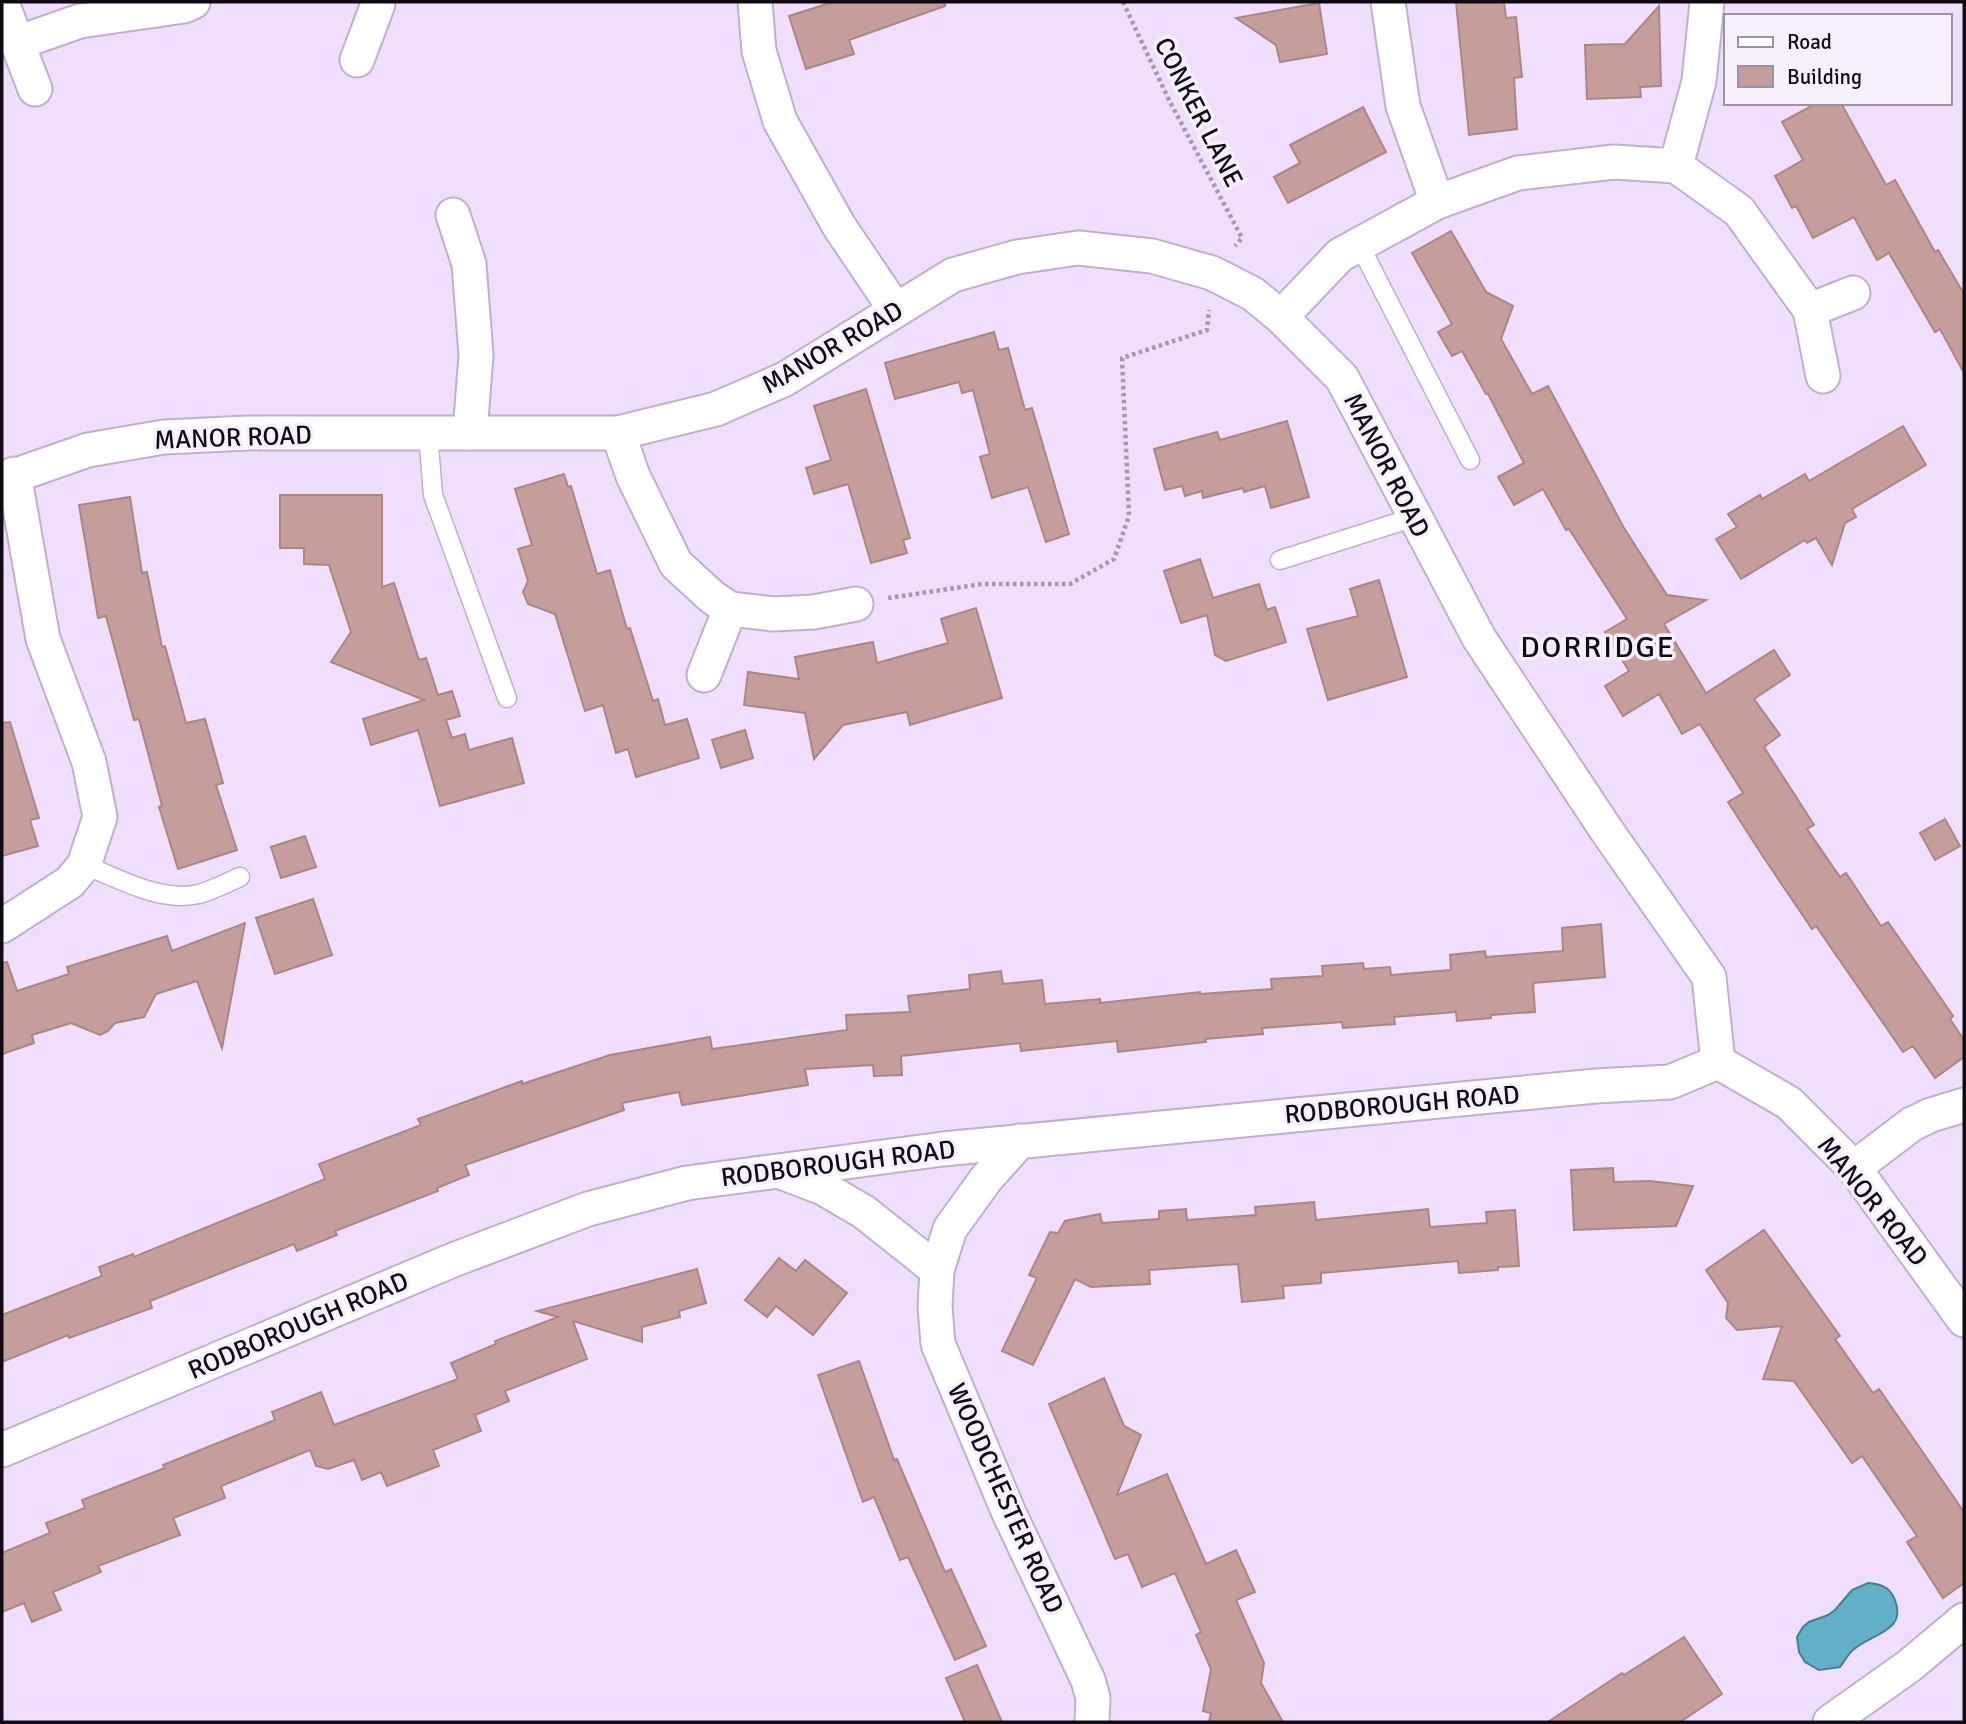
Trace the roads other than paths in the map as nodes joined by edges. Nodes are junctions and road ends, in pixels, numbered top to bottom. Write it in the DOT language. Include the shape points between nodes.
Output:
graph roads {
  1 [pos="193,2"];
  2 [pos="755,2"];
  3 [pos="1388,2"];
  4 [pos="1707,2"];
  5 [pos="2,3"];
  6 [pos="380,3"];
  7 [pos="17,43"];
  8 [pos="357,60"];
  9 [pos="1712,83"];
  10 [pos="35,89"];
  11 [pos="1676,166"];
  12 [pos="1437,202"];
  13 [pos="453,215"];
  14 [pos="1359,244"];
  15 [pos="1853,293"];
  16 [pos="895,309"];
  17 [pos="1810,310"];
  18 [pos="1282,317"];
  19 [pos="1823,376"];
  20 [pos="428,433"];
  21 [pos="470,433"];
  22 [pos="618,433"];
  23 [pos="1470,460"];
  24 [pos="8,477"];
  25 [pos="1415,517"];
  26 [pos="1280,561"];
  27 [pos="856,604"];
  28 [pos="730,609"];
  29 [pos="704,675"];
  30 [pos="507,698"];
  31 [pos="84,865"];
  32 [pos="240,877"];
  33 [pos="2,926"];
  34 [pos="1718,1062"];
  35 [pos="1964,1105"];
  36 [pos="1020,1141"];
  37 [pos="1854,1168"];
  38 [pos="777,1170"];
  39 [pos="937,1270"];
  40 [pos="1964,1320"];
  41 [pos="2,1450"];
  42 [pos="1964,1620"];
  43 [pos="1092,1722"];
  44 [pos="1830,1722"];
  1 -- 7 [label="street" via="80,21"];
  2 -- 16 [label="street" via="759,51 780,121 839,226"];
  3 -- 12 [label="street" via="1403,106"];
  4 -- 9 [label="street"];
  5 -- 7 [label="street"];
  6 -- 8 [label="street"];
  7 -- 10 [label="street"];
  9 -- 11 [label="street"];
  11 -- 12 [label="street" via="1614,162 1518,173"];
  11 -- 17 [label="street" via="1739,211"];
  12 -- 14 [label="street"];
  13 -- 21 [label="street" via="469,264 476,355"];
  14 -- 18 [label="street" via="1340,255"];
  14 -- 23 [label="lane"];
  15 -- 17 [label="street"];
  16 -- 18 [label="street, MANOR ROAD" via="953,275 1017,257 1078,248 1152,256 1212,273 1253,294"];
  16 -- 22 [label="street, MANOR ROAD" via="785,379 716,409"];
  17 -- 19 [label="street"];
  18 -- 25 [label="street, MANOR ROAD" via="1342,378"];
  20 -- 21 [label="street, MANOR ROAD"];
  20 -- 24 [label="street, MANOR ROAD" via="164,437 88,450"];
  20 -- 30 [label="lane" via="433,495"];
  21 -- 22 [label="street, MANOR ROAD"];
  22 -- 28 [label="street" via="633,476 676,564"];
  24 -- 31 [label="street" via="43,639 89,762 100,817"];
  25 -- 26 [label="lane"];
  25 -- 34 [label="street, MANOR ROAD" via="1479,638 1709,977"];
  27 -- 28 [label="street" via="814,612"];
  28 -- 29 [label="street"];
  31 -- 32 [label="lane" via="146,889 177,895 198,894"];
  31 -- 33 [label="street" via="70,882"];
  34 -- 36 [label="street, RODBOROUGH ROAD" via="1670,1082"];
  34 -- 37 [label="street, MANOR ROAD" via="1789,1103"];
  35 -- 37 [label="street" via="1912,1124"];
  36 -- 38 [label="street, RODBOROUGH ROAD"];
  36 -- 39 [label="street, WOODCHESTER ROAD" via="950,1229"];
  37 -- 40 [label="street, MANOR ROAD"];
  38 -- 39 [label="street" via="823,1188 864,1212"];
  38 -- 41 [label="street, RODBOROUGH ROAD" via="687,1183 588,1209 453,1260"];
  39 -- 43 [label="street, WOODCHESTER ROAD" via="938,1343 1009,1513 1088,1680"];
  42 -- 44 [label="street"];
}
